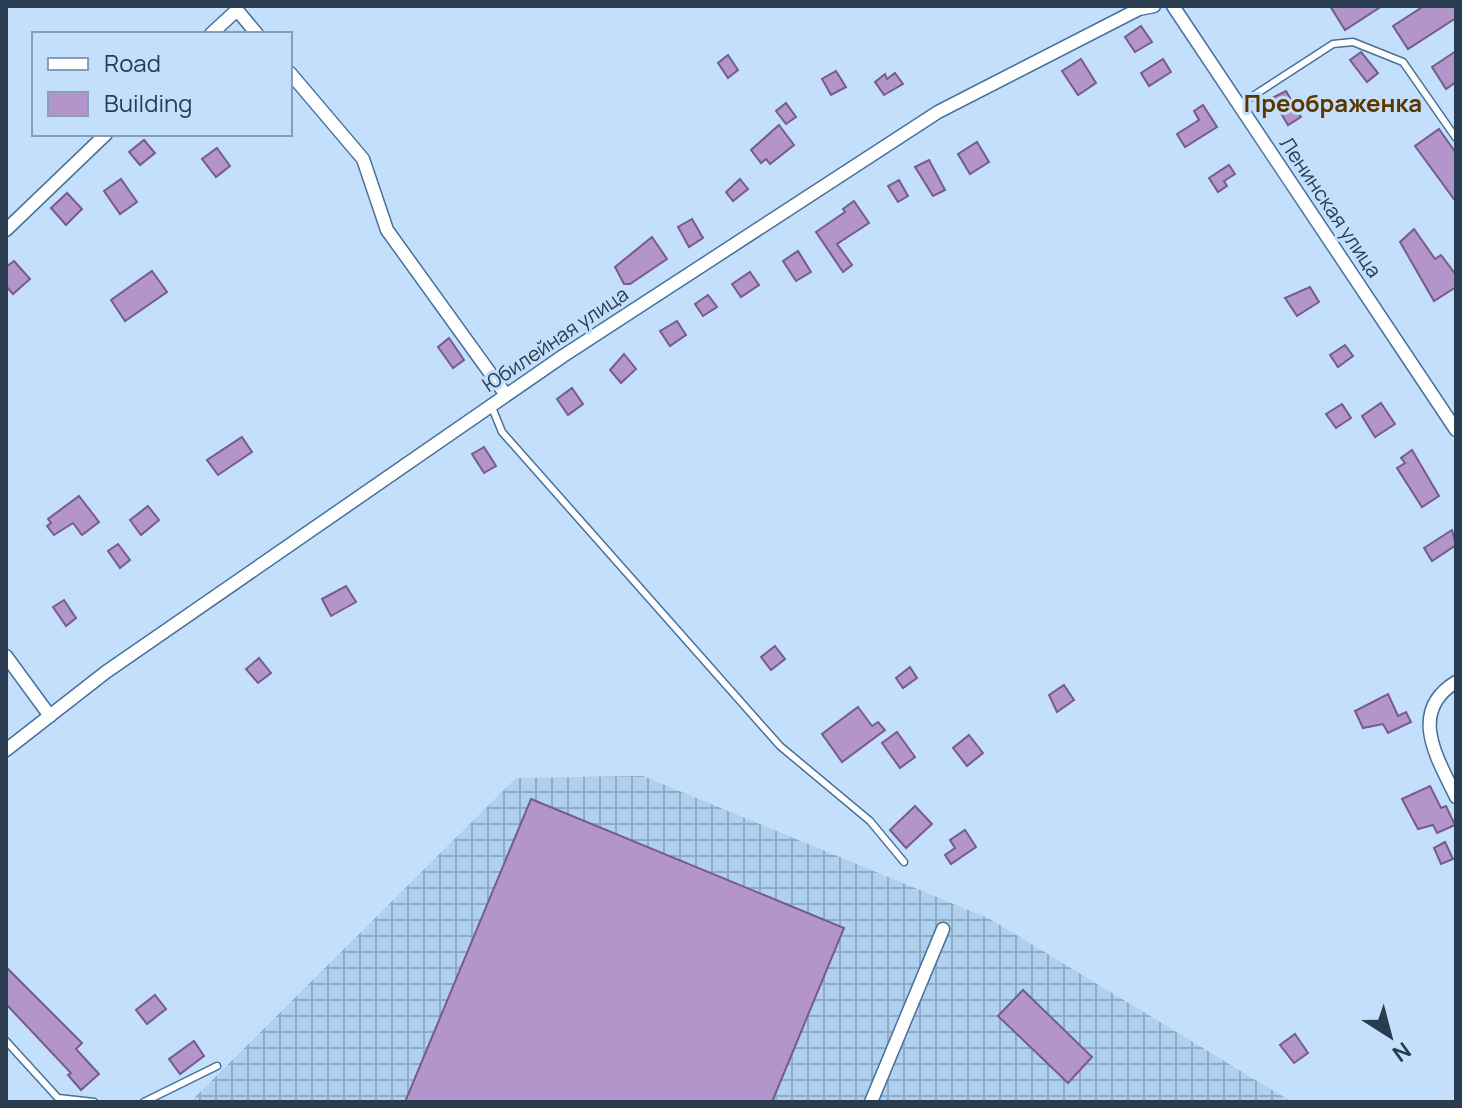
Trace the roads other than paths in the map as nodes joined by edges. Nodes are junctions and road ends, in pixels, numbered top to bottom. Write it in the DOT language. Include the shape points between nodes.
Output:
graph roads {
  1 [pos="1154,6"];
  2 [pos="1173,6"];
  3 [pos="213,32"];
  4 [pos="255,32"];
  5 [pos="292,75"];
  6 [pos="1239,105"];
  7 [pos="104,136"];
  8 [pos="1456,138"];
  9 [pos="6,230"];
  10 [pos="506,395"];
  11 [pos="491,405"];
  12 [pos="1456,430"];
  13 [pos="6,656"];
  14 [pos="1456,682"];
  15 [pos="50,716"];
  16 [pos="6,750"];
  17 [pos="1456,797"];
  18 [pos="904,862"];
  19 [pos="943,929"];
  20 [pos="6,1041"];
  21 [pos="217,1066"];
  22 [pos="94,1102"];
  23 [pos="144,1102"];
  24 [pos="871,1102"];
  1 -- 10 [label="street, Юбилейная улица" via="938,112"];
  2 -- 6 [label="street, Ленинская улица"];
  3 -- 4 [label="street" via="237,10"];
  5 -- 10 [label="street" via="363,159 387,230"];
  6 -- 8 [label="lane" via="1333,44 1353,42 1403,62"];
  6 -- 12 [label="street, Ленинская улица"];
  7 -- 9 [label="street"];
  10 -- 11 [label="street, Юбилейная улица"];
  11 -- 15 [label="street, Юбилейная улица"];
  11 -- 18 [label="lane" via="502,432 780,746 870,821"];
  13 -- 15 [label="street"];
  14 -- 17 [label="street" via="1444,690 1427,730"];
  15 -- 16 [label="street, Юбилейная улица"];
  19 -- 24 [label="street"];
  20 -- 22 [label="lane" via="58,1098"];
  21 -- 23 [label="lane"];
}
